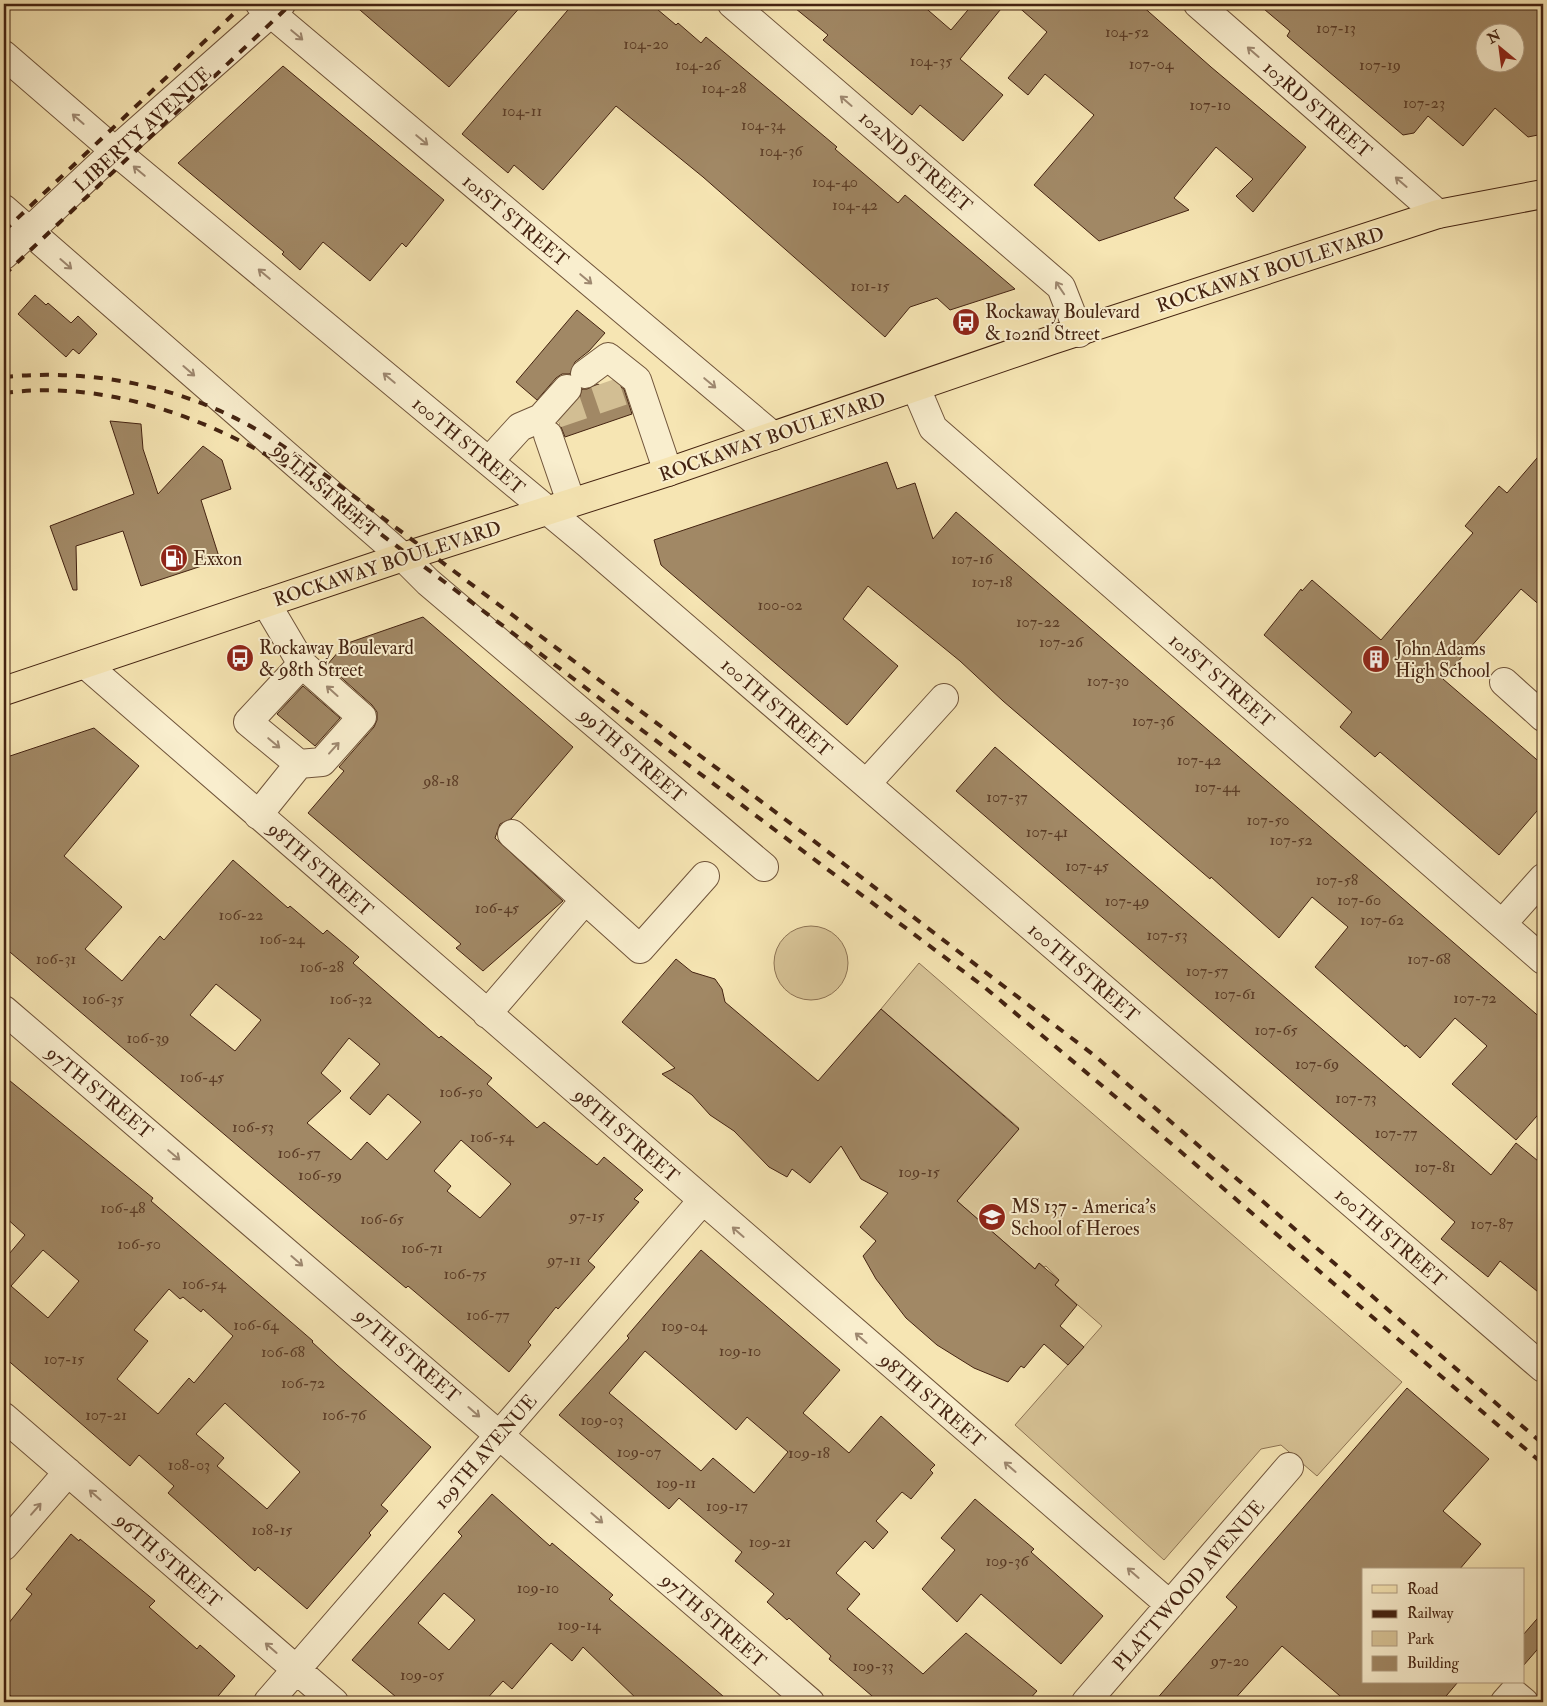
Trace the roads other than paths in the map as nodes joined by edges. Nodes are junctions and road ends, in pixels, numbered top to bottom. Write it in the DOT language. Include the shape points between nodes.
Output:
graph roads {
  1 [pos="732,4"];
  2 [pos="1198,4"];
  3 [pos="271,7"];
  4 [pos="4,55"];
  5 [pos="115,151"];
  6 [pos="1543,194"];
  7 [pos="4,209"];
  8 [pos="1438,214"];
  9 [pos="30,232"];
  10 [pos="4,255"];
  11 [pos="1079,333"];
  12 [pos="667,347"];
  13 [pos="916,388"];
  14 [pos="634,395"];
  15 [pos="552,425"];
  16 [pos="773,436"];
  17 [pos="489,462"];
  18 [pos="668,472"];
  19 [pos="560,506"];
  20 [pos="403,557"];
  21 [pos="266,603"];
  22 [pos="85,664"];
  23 [pos="302,664"];
  24 [pos="1504,682"];
  25 [pos="4,691"];
  26 [pos="944,698"];
  27 [pos="1543,717"];
  28 [pos="299,764"];
  29 [pos="866,784"];
  30 [pos="258,815"];
  31 [pos="512,834"];
  32 [pos="764,867"];
  33 [pos="705,876"];
  34 [pos="1543,878"];
  35 [pos="585,900"];
  36 [pos="1502,924"];
  37 [pos="1543,960"];
  38 [pos="4,1010"];
  39 [pos="487,1014"];
  40 [pos="702,1200"];
  41 [pos="1543,1368"];
  42 [pos="4,1417"];
  43 [pos="500,1434"];
  44 [pos="1289,1467"];
  45 [pos="68,1472"];
  46 [pos="4,1546"];
  47 [pos="1170,1605"];
  48 [pos="296,1669"];
  49 [pos="268,1702"];
  50 [pos="334,1702"];
  51 [pos="810,1702"];
  52 [pos="1086,1702"];
  11 -- 1 [label="street, 102ND STREET, one-way" via="1061,286"];
  8 -- 2 [label="street, 103RD STREET, one-way"];
  3 -- 5 [label="street, LIBERTY AVENUE"];
  3 -- 12 [label="street, 101ST STREET, one-way"];
  5 -- 4 [label="street, 100TH STREET, one-way"];
  5 -- 9 [label="street, LIBERTY AVENUE"];
  17 -- 5 [label="street, 100TH STREET, one-way"];
  6 -- 8 [label="main road, ROCKAWAY BOULEVARD"];
  7 -- 9 [label="street, 99TH STREET"];
  8 -- 11 [label="main road, ROCKAWAY BOULEVARD"];
  9 -- 10 [label="street, LIBERTY AVENUE"];
  9 -- 20 [label="street, 99TH STREET, one-way"];
  11 -- 13 [label="main road, ROCKAWAY BOULEVARD"];
  12 -- 14 [label="street"];
  12 -- 16 [label="street, 101ST STREET, one-way"];
  13 -- 16 [label="main road, ROCKAWAY BOULEVARD"];
  13 -- 36 [label="street, 101ST STREET" via="933,428"];
  14 -- 15 [label="street" via="608,357 576,382"];
  14 -- 18 [label="street"];
  15 -- 17 [label="street" via="520,427"];
  15 -- 19 [label="street"];
  16 -- 18 [label="main road, ROCKAWAY BOULEVARD"];
  17 -- 19 [label="street, 100TH STREET"];
  18 -- 19 [label="main road, ROCKAWAY BOULEVARD"];
  19 -- 20 [label="main road, ROCKAWAY BOULEVARD"];
  19 -- 29 [label="street, 100TH STREET"];
  20 -- 21 [label="main road, ROCKAWAY BOULEVARD"];
  20 -- 32 [label="street, 99TH STREET" via="428,582"];
  21 -- 22 [label="main road, ROCKAWAY BOULEVARD"];
  21 -- 23 [label="street"];
  22 -- 25 [label="main road, ROCKAWAY BOULEVARD"];
  22 -- 30 [label="street, 98TH STREET"];
  23 -- 28 [label="street, one-way" via="248,722"];
  28 -- 23 [label="street, one-way" via="322,762 362,717"];
  24 -- 27 [label="street"];
  26 -- 29 [label="street"];
  28 -- 30 [label="street"];
  29 -- 41 [label="street, 100TH STREET"];
  30 -- 39 [label="street, 98TH STREET"];
  31 -- 35 [label="street"];
  33 -- 35 [label="street" via="640,949"];
  34 -- 36 [label="street"];
  35 -- 39 [label="street"];
  36 -- 37 [label="street, 101ST STREET"];
  38 -- 43 [label="street, 97TH STREET, one-way"];
  39 -- 40 [label="street, 98TH STREET"];
  40 -- 43 [label="street, 109TH AVENUE"];
  47 -- 40 [label="street, 98TH STREET, one-way"];
  42 -- 45 [label="street, 96TH STREET"];
  43 -- 48 [label="street, 109TH AVENUE"];
  43 -- 51 [label="street, 97TH STREET, one-way"];
  44 -- 47 [label="street, PLATTWOOD AVENUE"];
  46 -- 45 [label="street, one-way"];
  48 -- 45 [label="street, 96TH STREET, one-way"];
  47 -- 52 [label="street, PLATTWOOD AVENUE"];
  48 -- 49 [label="street, 109TH AVENUE"];
  48 -- 50 [label="street, 96TH STREET"];
}
